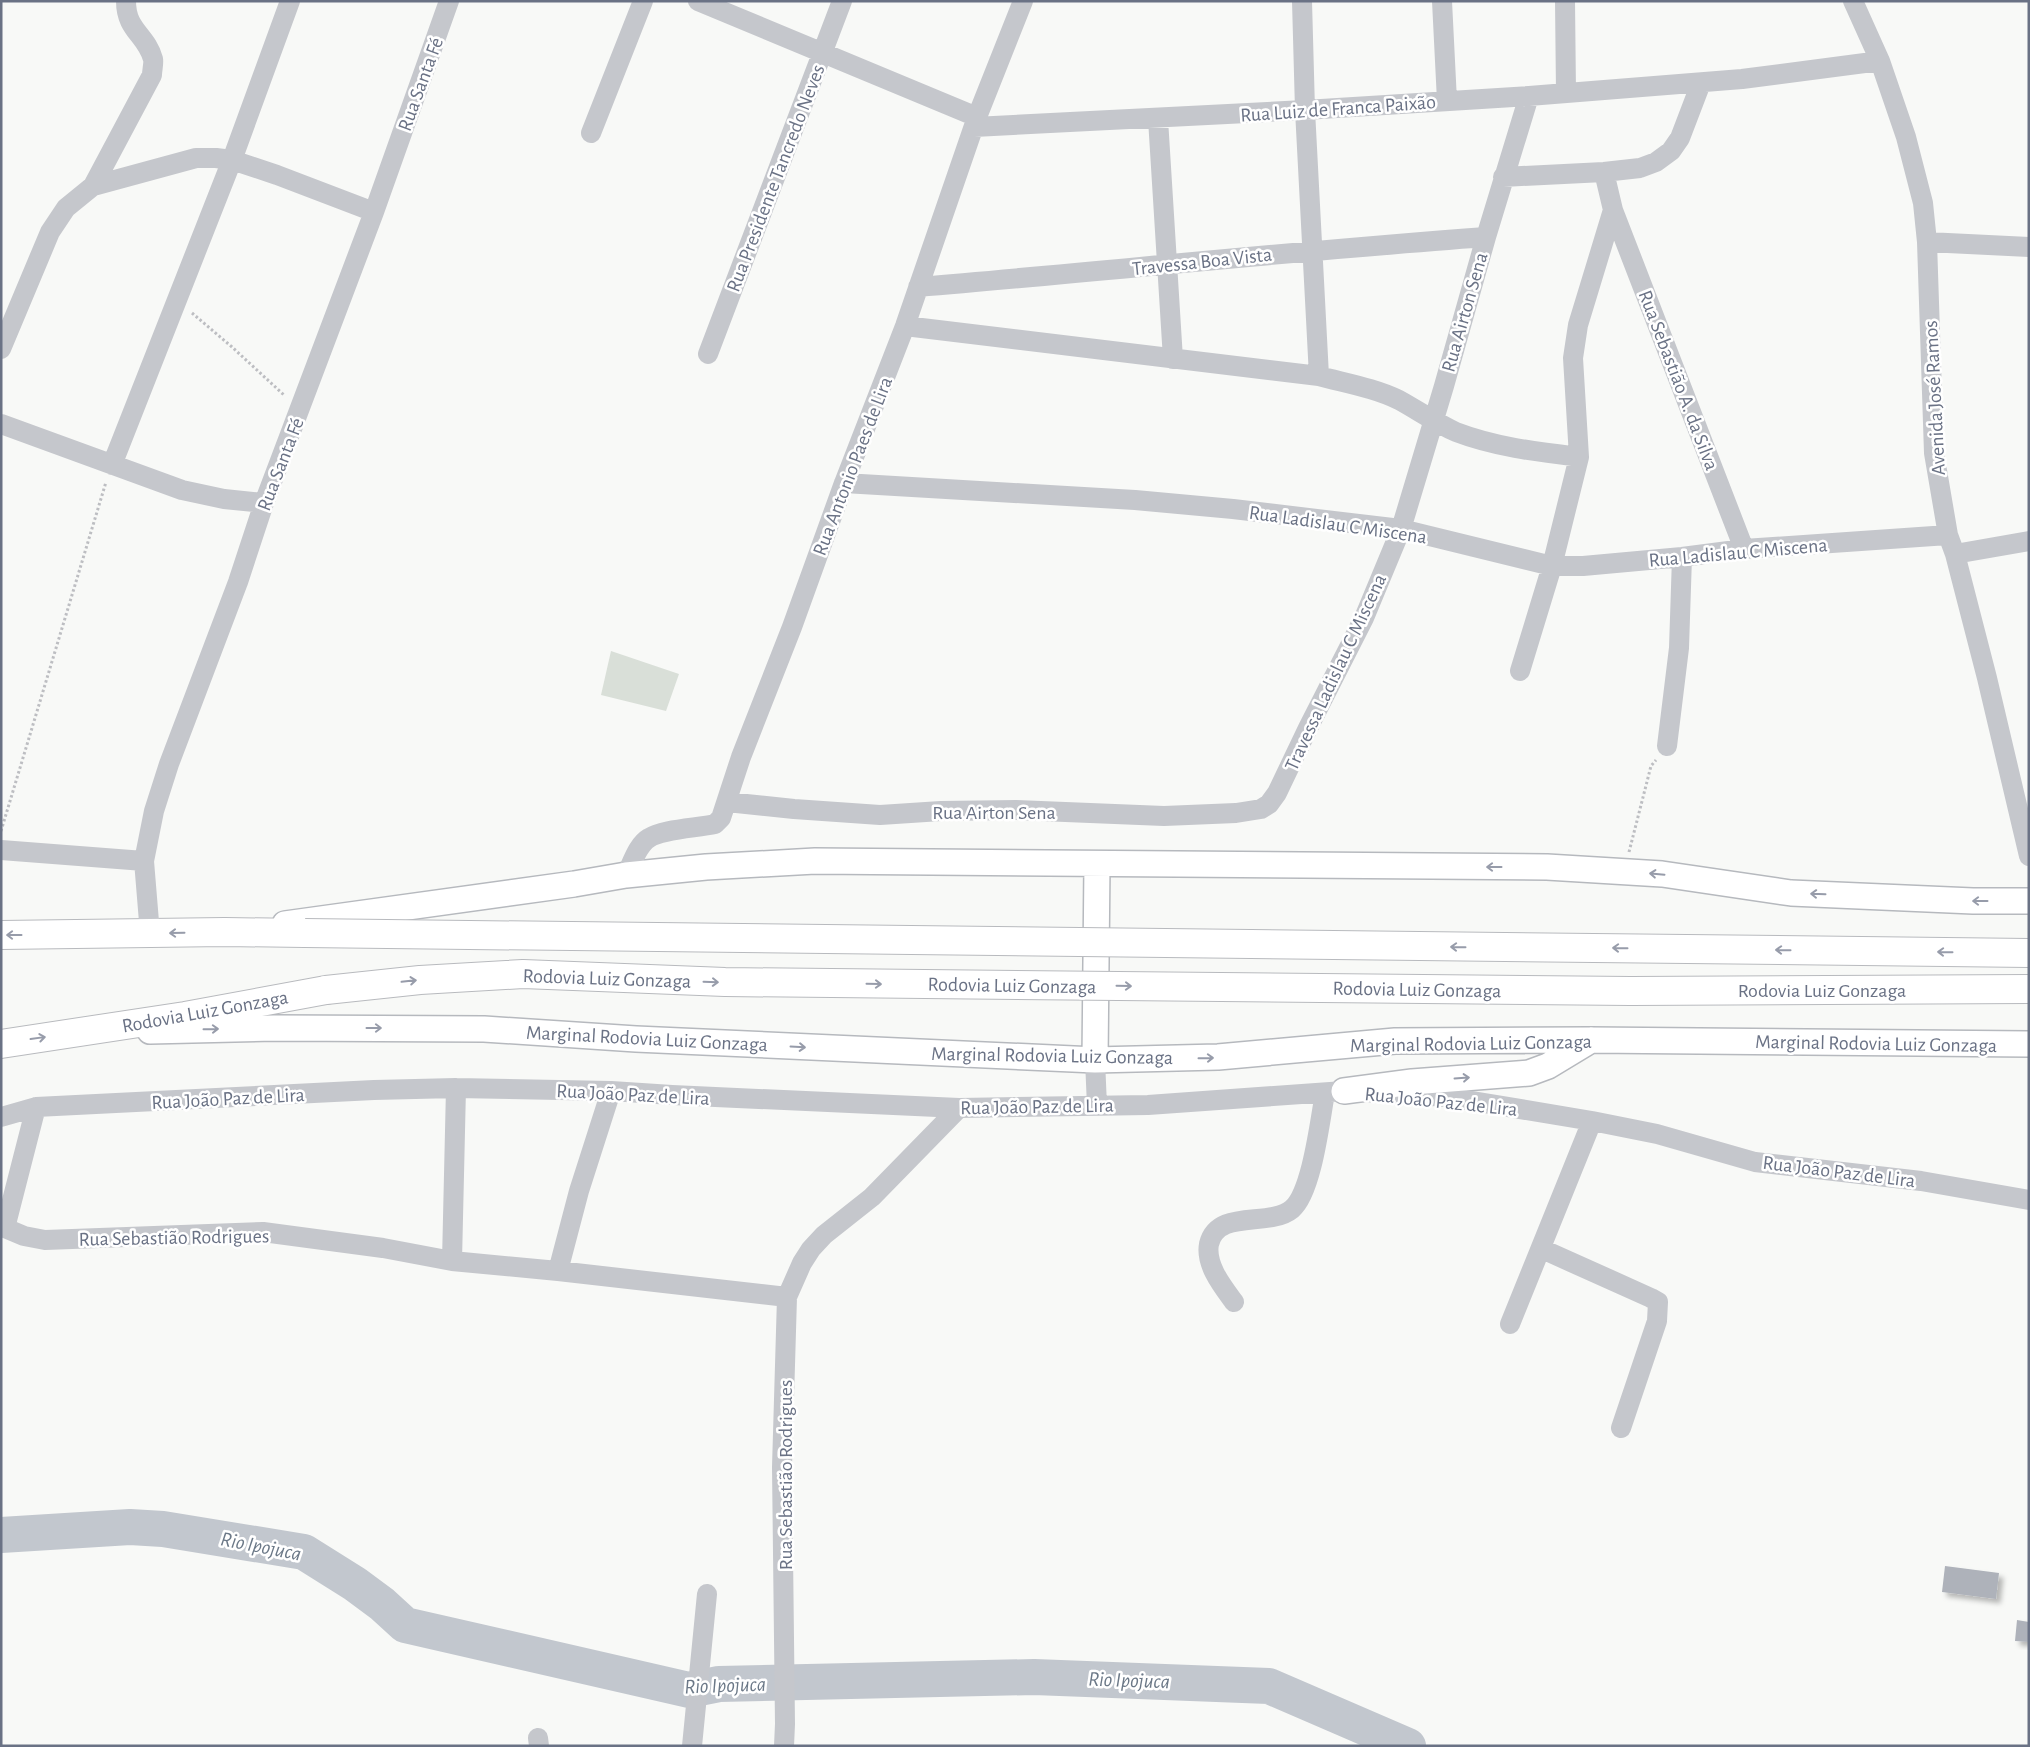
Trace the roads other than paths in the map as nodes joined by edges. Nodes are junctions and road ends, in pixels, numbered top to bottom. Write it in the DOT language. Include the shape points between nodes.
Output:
graph roads {
  1 [pos="126,1"];
  2 [pos="290,1"];
  3 [pos="449,1"];
  4 [pos="643,1"];
  5 [pos="698,1"];
  6 [pos="842,1"];
  7 [pos="1023,1"];
  8 [pos="1302,1"];
  9 [pos="1442,1"];
  10 [pos="1565,1"];
  11 [pos="1853,1"];
  12 [pos="823,53"];
  13 [pos="1880,62"];
  14 [pos="1701,83"];
  15 [pos="1566,93"];
  16 [pos="1529,96"];
  17 [pos="1447,101"];
  18 [pos="1305,110"];
  19 [pos="1158,119"];
  20 [pos="976,122"];
  21 [pos="591,133"];
  22 [pos="232,160"];
  23 [pos="1604,172"];
  24 [pos="1503,177"];
  25 [pos="93,186"];
  26 [pos="1613,210"];
  27 [pos="374,212"];
  28 [pos="1486,236"];
  29 [pos="1927,242"];
  30 [pos="2029,247"];
  31 [pos="1312,250"];
  32 [pos="1166,266"];
  33 [pos="918,287"];
  34 [pos="905,326"];
  35 [pos="6,330"];
  36 [pos="1,349"];
  37 [pos="708,354"];
  38 [pos="1173,359"];
  39 [pos="1319,376"];
  40 [pos="1433,421"];
  41 [pos="1,424"];
  42 [pos="1579,457"];
  43 [pos="112,465"];
  44 [pos="844,484"];
  45 [pos="264,503"];
  46 [pos="1400,529"];
  47 [pos="1948,535"];
  48 [pos="2029,541"];
  49 [pos="1744,549"];
  50 [pos="1955,554"];
  51 [pos="1682,557"];
  52 [pos="1552,566"];
  53 [pos="1520,671"];
  54 [pos="1667,746"];
  55 [pos="727,802"];
  56 [pos="1261,809"];
  57 [pos="1,850"];
  58 [pos="2029,856"];
  59 [pos="144,861"];
  60 [pos="1097,864"];
  61 [pos="626,875"];
  62 [pos="2029,901"];
  63 [pos="225,932"];
  64 [pos="150,934"];
  65 [pos="1,935"];
  66 [pos="2029,953"];
  67 [pos="2029,989"];
  68 [pos="75,1033"];
  69 [pos="1591,1040"];
  70 [pos="1,1044"];
  71 [pos="2029,1044"];
  72 [pos="1095,1060"];
  73 [pos="456,1088"];
  74 [pos="611,1091"];
  75 [pos="1334,1092"];
  76 [pos="1097,1106"];
  77 [pos="36,1107"];
  78 [pos="959,1108"];
  79 [pos="1,1116"];
  80 [pos="1592,1121"];
  81 [pos="2029,1200"];
  82 [pos="3,1228"];
  83 [pos="1542,1249"];
  84 [pos="452,1261"];
  85 [pos="558,1271"];
  86 [pos="788,1297"];
  87 [pos="1234,1302"];
  88 [pos="1510,1324"];
  89 [pos="1621,1428"];
  90 [pos="707,1594"];
  91 [pos="692,1746"];
  92 [pos="784,1746"];
  1 -- 25 [label="street" via="130,23 153,60 152,75"];
  2 -- 22 [label="street"];
  3 -- 27 [label="street, Rua Santa Fé"];
  4 -- 21 [label="street"];
  5 -- 12 [label="street, Rua Luiz de Franca Paixão"];
  6 -- 12 [label="street, Rua Presidente Tancredo Neves"];
  7 -- 20 [label="street, Rua Antonio Paes de Lira"];
  8 -- 18 [label="street"];
  9 -- 17 [label="street"];
  10 -- 15 [label="street"];
  11 -- 13 [label="street, Avenida José Ramos"];
  12 -- 20 [label="street, Rua Luiz de Franca Paixão"];
  12 -- 37 [label="street, Rua Presidente Tancredo Neves"];
  13 -- 14 [label="street, Rua Luiz de Franca Paixão"];
  13 -- 29 [label="street, Avenida José Ramos" via="1906,137 1923,203"];
  14 -- 15 [label="street, Rua Luiz de Franca Paixão"];
  14 -- 23 [label="street" via="1680,138 1671,151 1640,168"];
  15 -- 16 [label="street, Rua Luiz de Franca Paixão"];
  16 -- 17 [label="street, Rua Luiz de Franca Paixão"];
  16 -- 24 [label="street, Rua Airton Sena"];
  17 -- 18 [label="street, Rua Luiz de Franca Paixão"];
  18 -- 19 [label="street, Rua Luiz de Franca Paixão"];
  18 -- 31 [label="street"];
  19 -- 20 [label="street, Rua Luiz de Franca Paixão"];
  19 -- 32 [label="street"];
  20 -- 33 [label="street, Rua Antonio Paes de Lira"];
  22 -- 25 [label="street" via="196,158"];
  22 -- 27 [label="street"];
  22 -- 43 [label="street"];
  23 -- 24 [label="street"];
  23 -- 26 [label="street, Rua Sebastião A. da Silva"];
  24 -- 28 [label="street, Rua Airton Sena"];
  25 -- 35 [label="street" via="66,208 50,232"];
  26 -- 42 [label="street" via="1578,325 1573,358"];
  26 -- 49 [label="street, Rua Sebastião A. da Silva"];
  27 -- 45 [label="street, Rua Santa Fé"];
  28 -- 31 [label="street, Travessa Boa Vista"];
  28 -- 40 [label="street, Rua Airton Sena"];
  29 -- 30 [label="street"];
  29 -- 47 [label="street, Avenida José Ramos" via="1934,453"];
  31 -- 32 [label="street, Travessa Boa Vista"];
  31 -- 39 [label="street"];
  32 -- 33 [label="street, Travessa Boa Vista"];
  32 -- 38 [label="street"];
  33 -- 34 [label="street, Rua Antonio Paes de Lira"];
  34 -- 38 [label="street"];
  34 -- 44 [label="street, Rua Antonio Paes de Lira"];
  35 -- 36 [label="street"];
  38 -- 39 [label="street"];
  39 -- 40 [label="street" via="1398,400"];
  40 -- 42 [label="street" via="1458,432 1528,451"];
  40 -- 46 [label="street, Rua Airton Sena"];
  41 -- 43 [label="street"];
  42 -- 52 [label="street"];
  43 -- 45 [label="street" via="182,490"];
  44 -- 46 [label="street, Rua Ladislau C Miscena" via="1135,500"];
  44 -- 55 [label="street, Rua Antonio Paes de Lira" via="740,757"];
  45 -- 59 [label="street, Rua Santa Fé" via="238,582 169,764 154,811"];
  46 -- 52 [label="street, Rua Ladislau C Miscena"];
  46 -- 56 [label="street, Travessa Ladislau C Miscena" via="1364,618 1278,793"];
  47 -- 49 [label="street, Rua Ladislau C Miscena"];
  47 -- 50 [label="street, Avenida José Ramos"];
  48 -- 50 [label="street"];
  49 -- 51 [label="street, Rua Ladislau C Miscena"];
  50 -- 58 [label="street, Avenida José Ramos" via="1988,678"];
  51 -- 52 [label="street, Rua Ladislau C Miscena"];
  51 -- 54 [label="street" via="1678,648"];
  52 -- 53 [label="street"];
  55 -- 56 [label="street, Rua Airton Sena" via="880,815 1016,810 1164,816"];
  55 -- 61 [label="street, Rua Antonio Paes de Lira" via="715,824 648,838"];
  57 -- 59 [label="street"];
  59 -- 64 [label="street, Rua Santa Fé"];
  60 -- 61 [label="main road" via="815,861"];
  62 -- 60 [label="main road, one-way" via="1791,893 1662,874 1547,867"];
  60 -- 72 [label="main road"];
  61 -- 63 [label="main road"];
  63 -- 64 [label="highway, Rodovia Luiz Gonzaga, one-way"];
  66 -- 63 [label="highway, Rodovia Luiz Gonzaga, one-way, bridge"];
  64 -- 65 [label="highway, Rodovia Luiz Gonzaga, one-way"];
  68 -- 67 [label="highway, Rodovia Luiz Gonzaga, one-way, bridge" via="326,990 523,974 725,982 1631,991"];
  70 -- 68 [label="highway, Rodovia Luiz Gonzaga, one-way"];
  68 -- 72 [label="main road, Marginal Rodovia Luiz Gonzaga, one-way" via="274,1028 484,1029"];
  69 -- 71 [label="main road, Marginal Rodovia Luiz Gonzaga"];
  72 -- 69 [label="main road, Marginal Rodovia Luiz Gonzaga, one-way" via="1218,1057 1395,1041"];
  75 -- 69 [label="main road, one-way" via="1529,1073 1548,1066"];
  72 -- 76 [label="street"];
  73 -- 74 [label="street, Rua João Paz de Lira"];
  73 -- 77 [label="street, Rua João Paz de Lira"];
  73 -- 84 [label="street"];
  74 -- 78 [label="street, Rua João Paz de Lira"];
  74 -- 85 [label="street"];
  75 -- 76 [label="street, Rua João Paz de Lira"];
  75 -- 80 [label="street, Rua João Paz de Lira" via="1448,1097"];
  75 -- 87 [label="street" via="1300,1199 1281,1214 1228,1224 1211,1237 1208,1249 1211,1262 1220,1284"];
  76 -- 78 [label="street, Rua João Paz de Lira"];
  77 -- 79 [label="street, Rua João Paz de Lira"];
  77 -- 82 [label="street, Rua Sebastião Rodrigues"];
  78 -- 86 [label="street, Rua Sebastião Rodrigues" via="872,1196 811,1249"];
  80 -- 81 [label="street, Rua João Paz de Lira" via="1657,1134 1755,1162 1921,1181"];
  80 -- 83 [label="street"];
  82 -- 84 [label="street, Rua Sebastião Rodrigues" via="45,1240 264,1232"];
  83 -- 88 [label="street"];
  83 -- 89 [label="street" via="1658,1302 1656,1321"];
  84 -- 85 [label="street, Rua Sebastião Rodrigues"];
  85 -- 86 [label="street, Rua Sebastião Rodrigues"];
  86 -- 92 [label="street, Rua Sebastião Rodrigues" via="782,1468"];
  90 -- 91 [label="street"];
}
